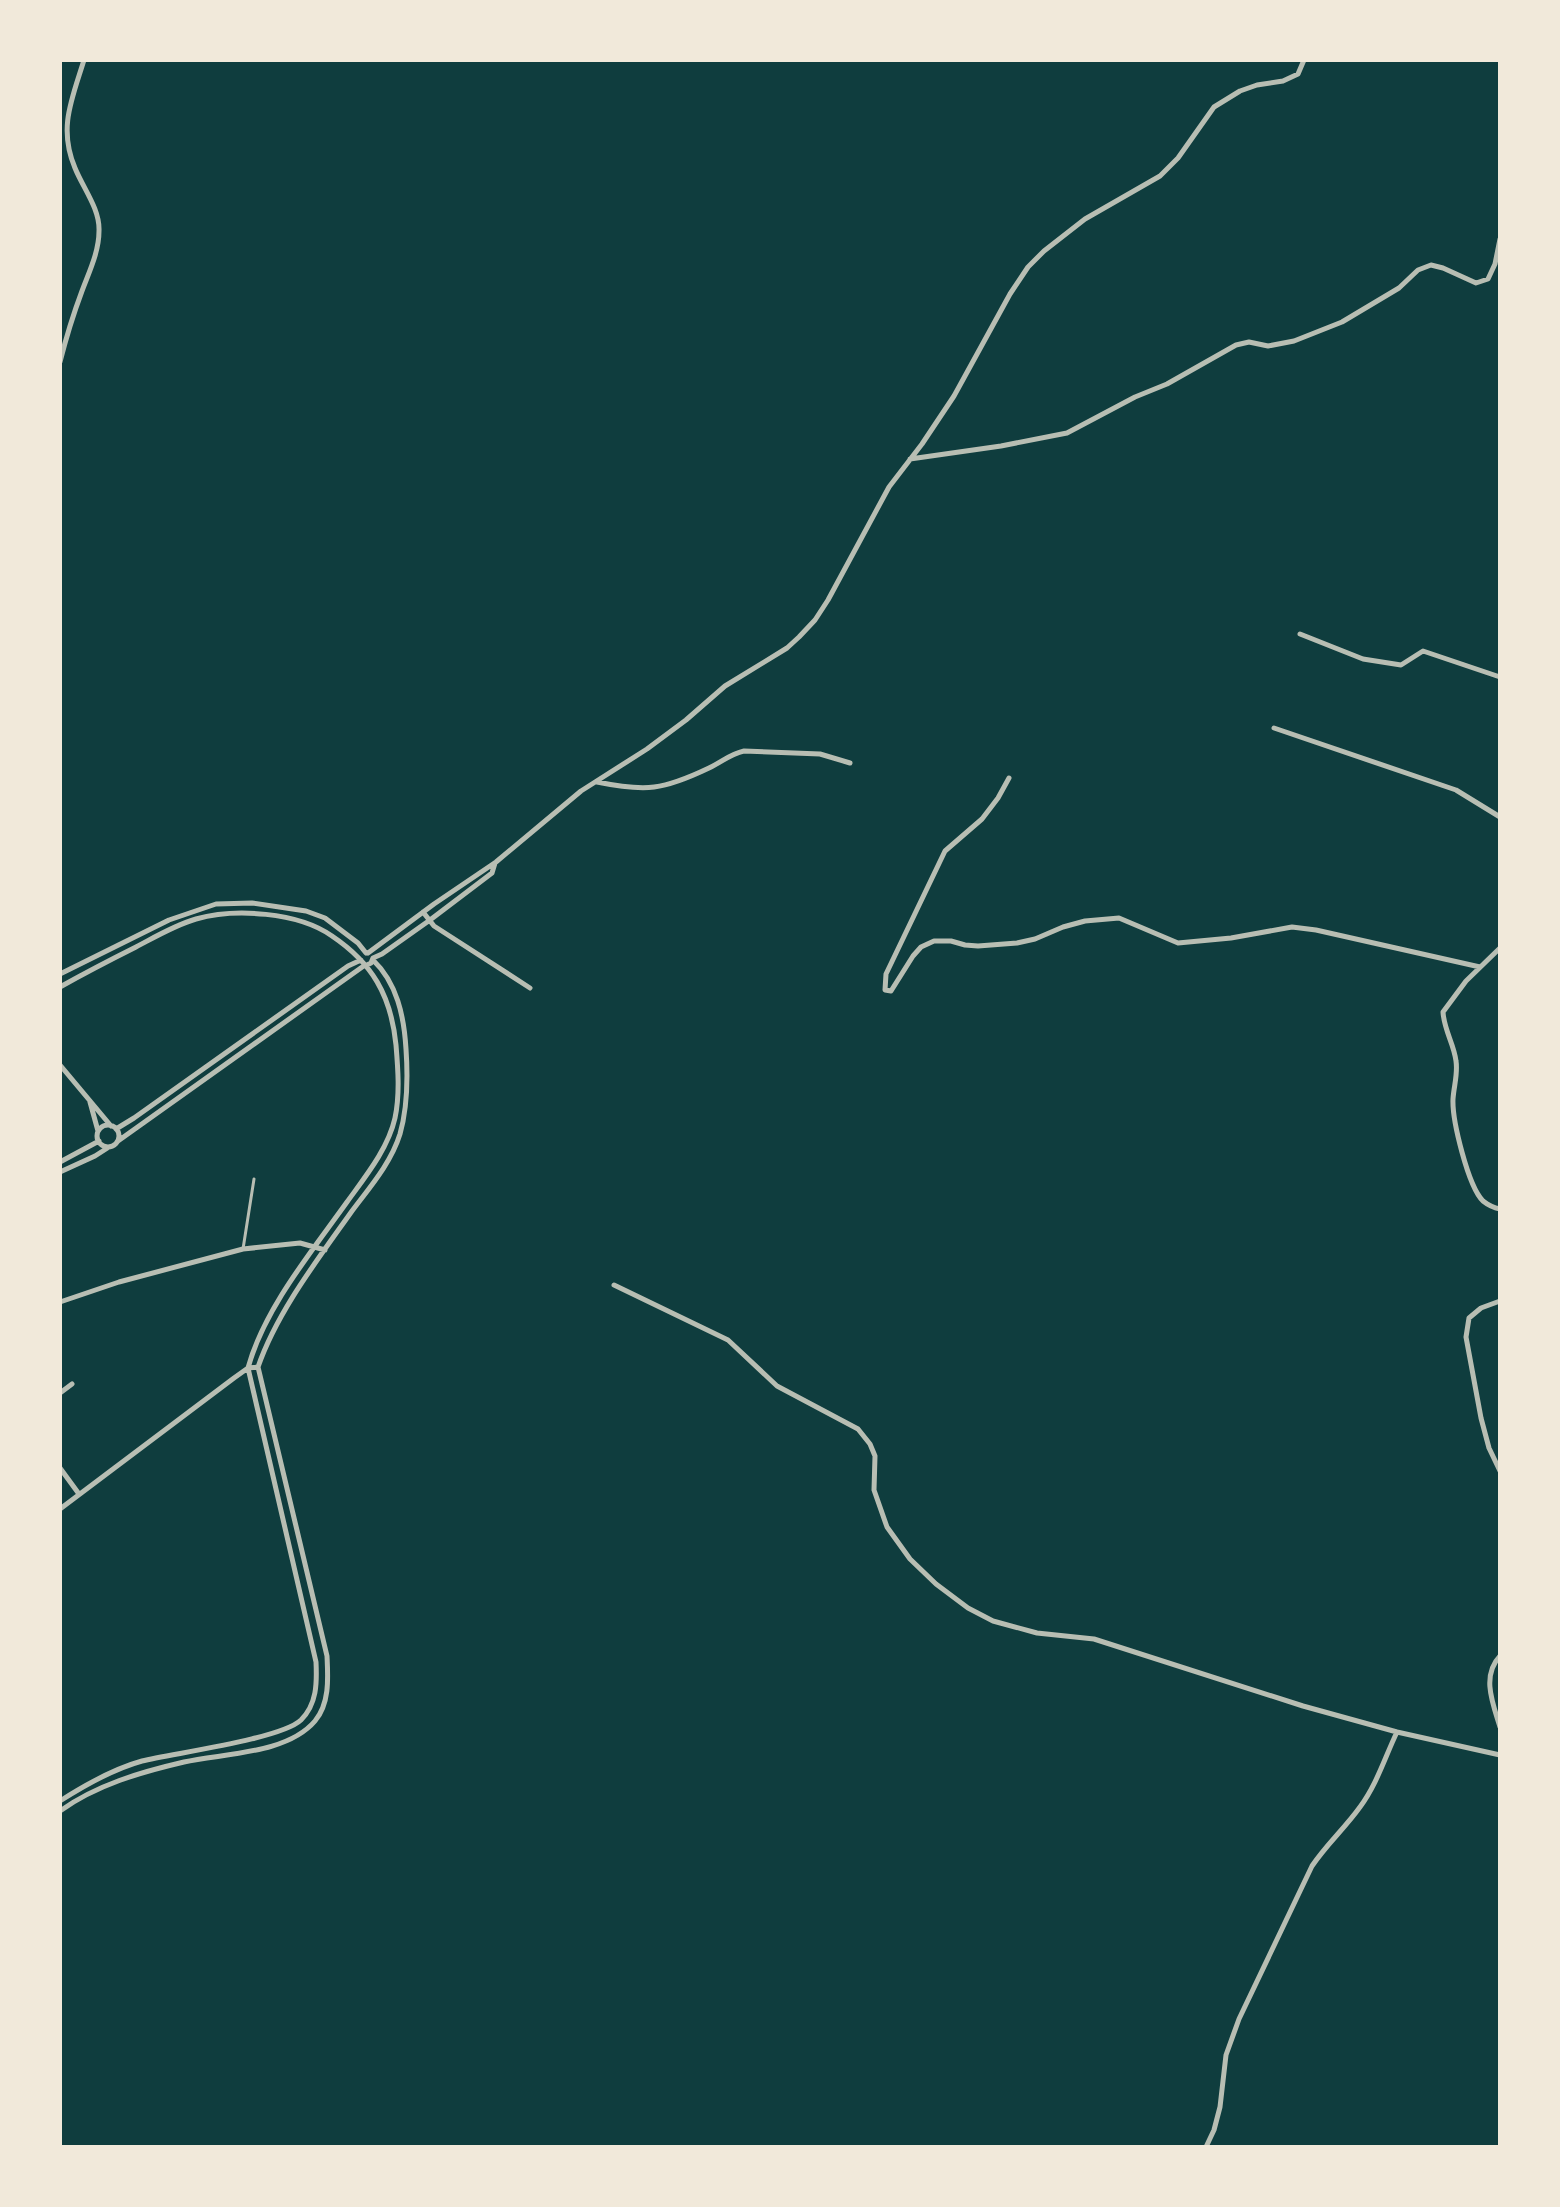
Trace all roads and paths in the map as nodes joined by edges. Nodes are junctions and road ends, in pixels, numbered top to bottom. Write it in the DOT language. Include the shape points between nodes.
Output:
graph roads {
  1 [pos="84,60"];
  2 [pos="1304,60"];
  3 [pos="1500,239"];
  4 [pos="60,362"];
  5 [pos="910,459"];
  6 [pos="1300,634"];
  7 [pos="1500,677"];
  8 [pos="1274,728"];
  9 [pos="850,763"];
  10 [pos="1009,778"];
  11 [pos="596,782"];
  12 [pos="1500,817"];
  13 [pos="493,864"];
  14 [pos="423,912"];
  15 [pos="430,920"];
  16 [pos="1500,948"];
  17 [pos="370,956"];
  18 [pos="363,962"];
  19 [pos="1480,967"];
  20 [pos="60,974"];
  21 [pos="60,987"];
  22 [pos="530,988"];
  23 [pos="60,1065"];
  24 [pos="90,1101"];
  25 [pos="114,1127"];
  26 [pos="98,1132"];
  27 [pos="99,1141"];
  28 [pos="118,1141"];
  29 [pos="110,1147"];
  30 [pos="60,1162"];
  31 [pos="60,1172"];
  32 [pos="254,1179"];
  33 [pos="1500,1209"];
  34 [pos="315,1246"];
  35 [pos="243,1249"];
  36 [pos="325,1250"];
  37 [pos="614,1285"];
  38 [pos="1500,1301"];
  39 [pos="60,1302"];
  40 [pos="258,1367"];
  41 [pos="248,1368"];
  42 [pos="72,1384"];
  43 [pos="60,1393"];
  44 [pos="60,1468"];
  45 [pos="1500,1471"];
  46 [pos="79,1494"];
  47 [pos="60,1509"];
  48 [pos="1500,1656"];
  49 [pos="1500,1727"];
  50 [pos="1397,1732"];
  51 [pos="1500,1755"];
  52 [pos="60,1801"];
  53 [pos="60,1811"];
  54 [pos="1206,2147"];
  1 -- 4 [label="street" via="66,141 100,230"];
  2 -- 5 [label="street" via="1298,74 1240,91 1214,107 1160,176 1085,219 1028,267 954,396"];
  3 -- 5 [label="street" via="1488,279 1476,283 1431,265 1342,322 1294,341 1236,345 1067,433"];
  5 -- 11 [label="street" via="807,628 787,648 741,674"];
  6 -- 7 [label="street" via="1363,659 1401,665 1423,651"];
  8 -- 12 [label="street" via="1456,790"];
  9 -- 11 [label="street" via="820,754 744,751 652,789"];
  10 -- 19 [label="street" via="982,819 945,851 886,974 885,990 891,991 913,956 934,941 997,946 1085,921 1119,918 1178,943 1292,927"];
  11 -- 13 [label="street"];
  13 -- 14 [label="street"];
  13 -- 15 [label="street" via="492,873"];
  14 -- 15 [label="street"];
  14 -- 17 [label="street"];
  15 -- 17 [label="street" via="382,954"];
  15 -- 22 [label="street"];
  16 -- 19 [label="street"];
  17 -- 18 [label="street"];
  17 -- 18 [label="street"];
  17 -- 20 [label="street" via="325,918 306,911 216,904 169,920"];
  17 -- 36 [label="street" via="383,969 402,1012 406,1106 391,1156"];
  18 -- 21 [label="street" via="315,926 282,917 226,914 163,933"];
  18 -- 25 [label="street" via="348,966"];
  18 -- 28 [label="street"];
  18 -- 34 [label="street" via="387,1003 395,1033 395,1119 373,1167"];
  19 -- 33 [label="street" via="1443,1012 1456,1059 1454,1115 1470,1175 1483,1200"];
  23 -- 24 [label="street"];
  24 -- 25 [label="street"];
  24 -- 26 [label="street"];
  25 -- 26 [label="street"];
  25 -- 28 [label="street"];
  26 -- 27 [label="street"];
  27 -- 29 [label="street"];
  27 -- 30 [label="street"];
  28 -- 29 [label="street"];
  29 -- 31 [label="street"];
  32 -- 35 [label="lane"];
  34 -- 35 [label="street"];
  34 -- 36 [label="street"];
  34 -- 41 [label="street" via="264,1327"];
  35 -- 39 [label="street"];
  36 -- 40 [label="street" via="271,1333"];
  37 -- 50 [label="street" via="728,1340 777,1386 858,1429 875,1456 874,1490 887,1527 927,1576 968,1608 993,1621 1037,1633 1094,1639"];
  38 -- 45 [label="street" via="1469,1318 1466,1337 1489,1448"];
  40 -- 41 [label="street"];
  40 -- 53 [label="street" via="327,1656 326,1699 318,1718 286,1742 142,1772"];
  41 -- 46 [label="street"];
  41 -- 52 [label="street" via="316,1662 317,1683 309,1710 282,1730 139,1762"];
  42 -- 43 [label="street"];
  44 -- 46 [label="street"];
  46 -- 47 [label="street"];
  48 -- 49 [label="street" via="1492,1664 1489,1683"];
  50 -- 51 [label="street"];
  50 -- 54 [label="street" via="1361,1806 1312,1866 1251,1994 1226,2055 1220,2107"];
}
